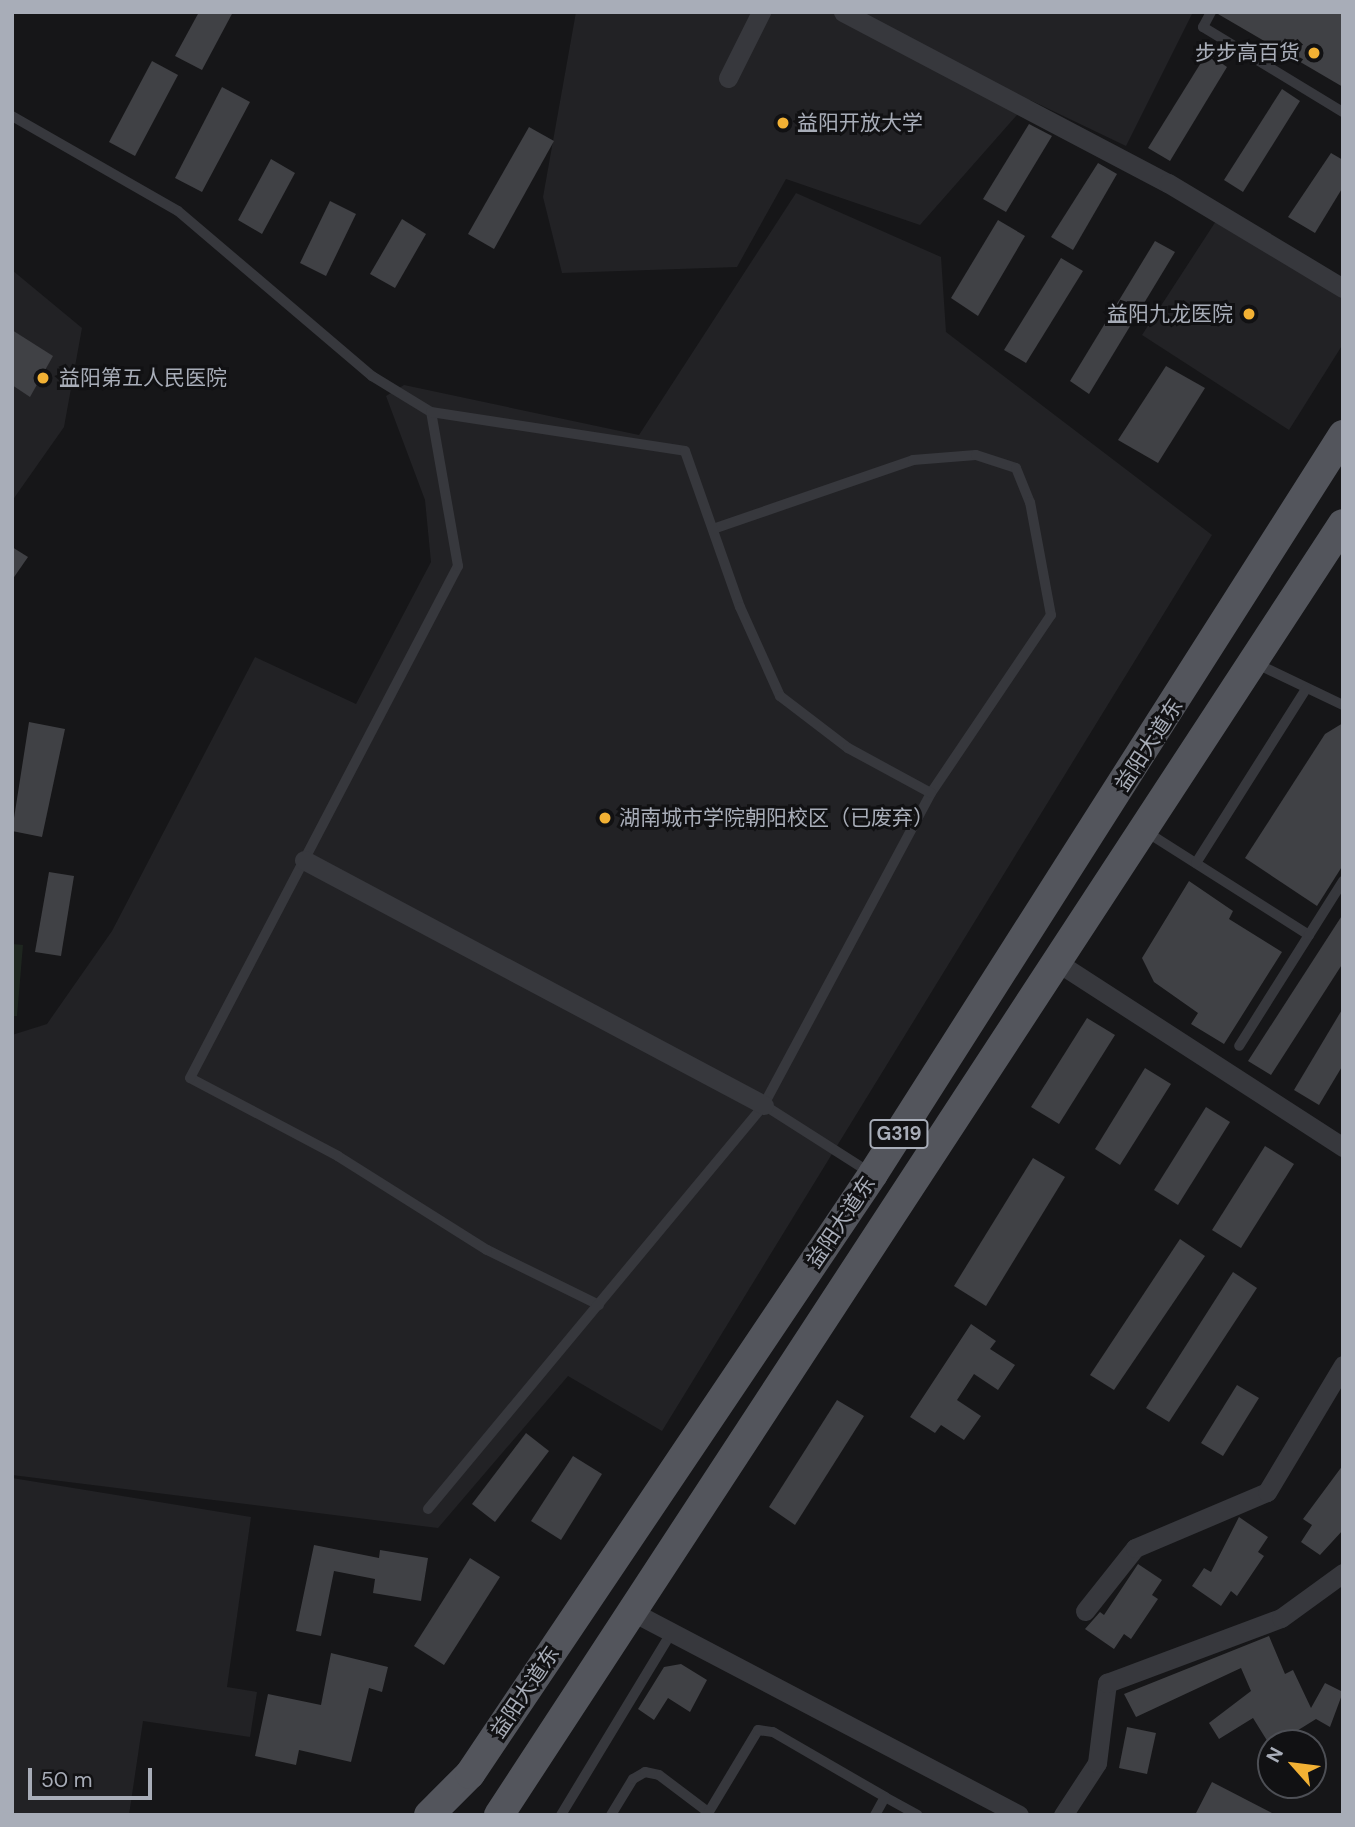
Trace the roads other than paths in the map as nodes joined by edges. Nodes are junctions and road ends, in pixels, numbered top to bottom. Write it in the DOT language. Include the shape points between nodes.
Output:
graph roads {
  1 [pos="761,12"];
  2 [pos="843,12"];
  3 [pos="1211,12"];
  4 [pos="728,78"];
  5 [pos="1343,112"];
  6 [pos="12,116"];
  7 [pos="1343,288"];
  8 [pos="431,412"];
  9 [pos="1343,435"];
  10 [pos="1343,524"];
  11 [pos="713,529"];
  12 [pos="1255,663"];
  13 [pos="1306,689"];
  14 [pos="1343,705"];
  15 [pos="932,793"];
  16 [pos="1144,831"];
  17 [pos="304,860"];
  18 [pos="1196,863"];
  19 [pos="1343,881"];
  20 [pos="1309,935"];
  21 [pos="1057,962"];
  22 [pos="1239,1046"];
  23 [pos="764,1104"];
  24 [pos="1343,1147"];
  25 [pos="873,1174"];
  26 [pos="599,1305"];
  27 [pos="1343,1366"];
  28 [pos="428,1509"];
  29 [pos="1343,1573"];
  30 [pos="631,1611"];
  31 [pos="1085,1611"];
  32 [pos="672,1632"];
  33 [pos="509,1716"];
  34 [pos="546,1740"];
  35 [pos="885,1797"];
  36 [pos="707,1813"];
  37 [pos="429,1815"];
  38 [pos="499,1815"];
  39 [pos="561,1815"];
  40 [pos="611,1815"];
  41 [pos="875,1815"];
  42 [pos="917,1815"];
  43 [pos="1018,1815"];
  44 [pos="1063,1815"];
  1 -- 4 [label="street"];
  2 -- 7 [label="street" via="1168,183"];
  3 -- 5 [label="lane" via="1203,27"];
  6 -- 8 [label="lane" via="178,211 372,376"];
  8 -- 11 [label="lane" via="685,451"];
  8 -- 17 [label="lane" via="458,566"];
  9 -- 25 [label="main road, 益阳大道东 / G319"];
  10 -- 12 [label="main road, G319"];
  11 -- 15 [label="lane" via="780,696 848,748"];
  11 -- 15 [label="lane" via="913,460 976,455 1016,468 1030,502 1051,615"];
  12 -- 13 [label="lane"];
  12 -- 16 [label="main road, G319"];
  13 -- 14 [label="lane"];
  13 -- 18 [label="lane"];
  15 -- 23 [label="lane"];
  16 -- 18 [label="lane"];
  16 -- 21 [label="main road, G319"];
  17 -- 23 [label="street"];
  17 -- 26 [label="lane" via="190,1078 338,1156 487,1250"];
  18 -- 20 [label="lane"];
  19 -- 20 [label="lane"];
  20 -- 22 [label="lane"];
  21 -- 24 [label="street"];
  21 -- 30 [label="main road, G319"];
  23 -- 25 [label="lane"];
  23 -- 26 [label="lane"];
  25 -- 33 [label="main road, 益阳大道东 / G319"];
  26 -- 28 [label="lane"];
  27 -- 31 [label="street" via="1268,1492 1135,1548"];
  29 -- 44 [label="street" via="1281,1618 1107,1683 1097,1763"];
  30 -- 32 [label="street"];
  30 -- 34 [label="main road, G319"];
  32 -- 39 [label="lane"];
  32 -- 43 [label="street"];
  33 -- 34 [label="main road"];
  33 -- 37 [label="main road, 益阳大道东 / G319" via="470,1773"];
  34 -- 38 [label="main road, G319"];
  35 -- 36 [label="lane" via="773,1732 758,1730"];
  35 -- 41 [label="lane"];
  35 -- 42 [label="lane"];
  36 -- 40 [label="lane" via="659,1775 645,1772 633,1779"];
}
